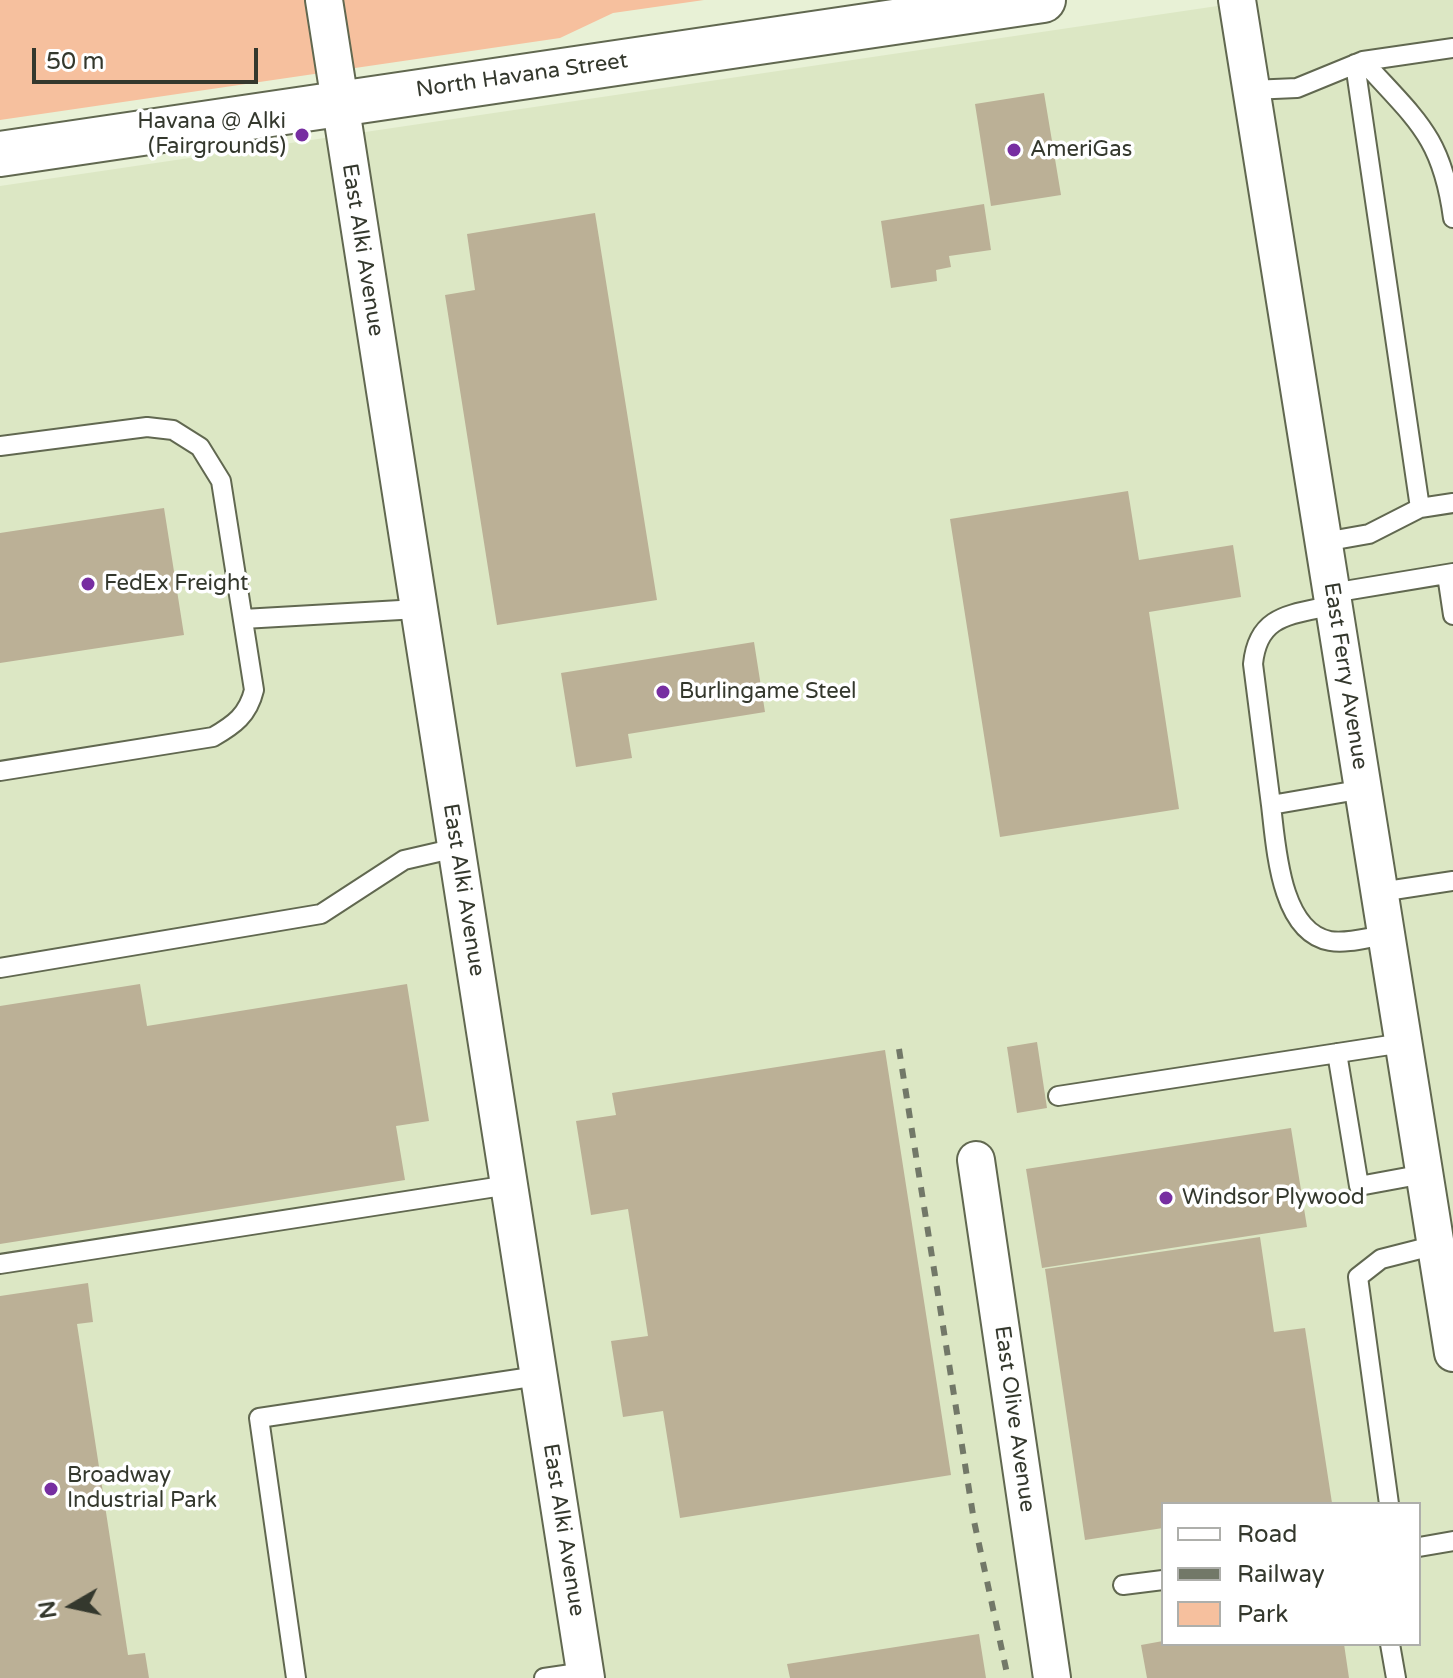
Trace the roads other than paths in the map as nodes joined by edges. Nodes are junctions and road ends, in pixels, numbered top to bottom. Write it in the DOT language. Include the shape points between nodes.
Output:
graph roads {
  1 [pos="324,0"];
  2 [pos="1043,0"];
  3 [pos="1237,0"];
  4 [pos="1453,48"];
  5 [pos="1359,63"];
  6 [pos="1251,90"];
  7 [pos="339,102"];
  8 [pos="0,154"];
  9 [pos="1453,218"];
  10 [pos="0,446"];
  11 [pos="1453,503"];
  12 [pos="1420,508"];
  13 [pos="1324,542"];
  14 [pos="1450,574"];
  15 [pos="1333,599"];
  16 [pos="418,609"];
  17 [pos="1453,615"];
  18 [pos="243,619"];
  19 [pos="0,771"];
  20 [pos="1364,789"];
  21 [pos="1271,805"];
  22 [pos="456,848"];
  23 [pos="1453,881"];
  24 [pos="1380,892"];
  25 [pos="1386,935"];
  26 [pos="0,968"];
  27 [pos="1403,1043"];
  28 [pos="1337,1053"];
  29 [pos="1058,1096"];
  30 [pos="976,1160"];
  31 [pos="1424,1174"];
  32 [pos="509,1185"];
  33 [pos="1436,1245"];
  34 [pos="0,1264"];
  35 [pos="1448,1292"];
  36 [pos="1453,1353"];
  37 [pos="538,1376"];
  38 [pos="1389,1502"];
  39 [pos="1453,1541"];
  40 [pos="1421,1547"];
  41 [pos="1161,1580"];
  42 [pos="1123,1585"];
  43 [pos="1390,1646"];
  44 [pos="586,1675"];
  45 [pos="296,1678"];
  46 [pos="544,1678"];
  47 [pos="1052,1678"];
  48 [pos="1396,1678"];
  1 -- 7 [label="street, East Alki Avenue"];
  2 -- 7 [label="street, North Havana Street"];
  3 -- 6 [label="street, East Ferry Avenue"];
  4 -- 5 [label="lane"];
  5 -- 6 [label="lane" via="1297,88"];
  5 -- 9 [label="lane" via="1427,131 1449,185"];
  5 -- 12 [label="lane"];
  6 -- 13 [label="street, East Ferry Avenue"];
  7 -- 8 [label="street, North Havana Street"];
  7 -- 16 [label="street, East Alki Avenue"];
  10 -- 18 [label="lane" via="147,427 188,437 221,481"];
  11 -- 12 [label="lane"];
  12 -- 13 [label="lane" via="1369,534"];
  13 -- 15 [label="street, East Ferry Avenue"];
  14 -- 15 [label="lane"];
  14 -- 17 [label="lane"];
  15 -- 20 [label="street, East Ferry Avenue"];
  15 -- 21 [label="lane" via="1269,625 1255,647"];
  16 -- 18 [label="lane"];
  16 -- 22 [label="street, East Alki Avenue"];
  18 -- 19 [label="lane" via="254,690 251,706 230,727 213,737"];
  20 -- 21 [label="lane"];
  20 -- 24 [label="street, East Ferry Avenue"];
  21 -- 25 [label="lane" via="1283,879 1300,925 1331,941"];
  22 -- 26 [label="lane" via="404,860 321,914"];
  22 -- 32 [label="street, East Alki Avenue"];
  23 -- 24 [label="lane"];
  24 -- 25 [label="street, East Ferry Avenue"];
  25 -- 27 [label="street, East Ferry Avenue"];
  27 -- 28 [label="lane"];
  27 -- 31 [label="street, East Ferry Avenue"];
  28 -- 29 [label="lane"];
  28 -- 31 [label="lane" via="1359,1186"];
  30 -- 47 [label="street, East Olive Avenue"];
  31 -- 33 [label="street, East Ferry Avenue"];
  32 -- 34 [label="lane"];
  32 -- 37 [label="street, East Alki Avenue"];
  33 -- 35 [label="street, East Ferry Avenue"];
  33 -- 38 [label="lane" via="1381,1259 1358,1277"];
  35 -- 36 [label="street, East Ferry Avenue"];
  37 -- 44 [label="street, East Alki Avenue"];
  37 -- 45 [label="lane" via="259,1418"];
  39 -- 40 [label="lane"];
  41 -- 42 [label="lane"];
  43 -- 48 [label="lane"];
  44 -- 46 [label="lane"];
}
